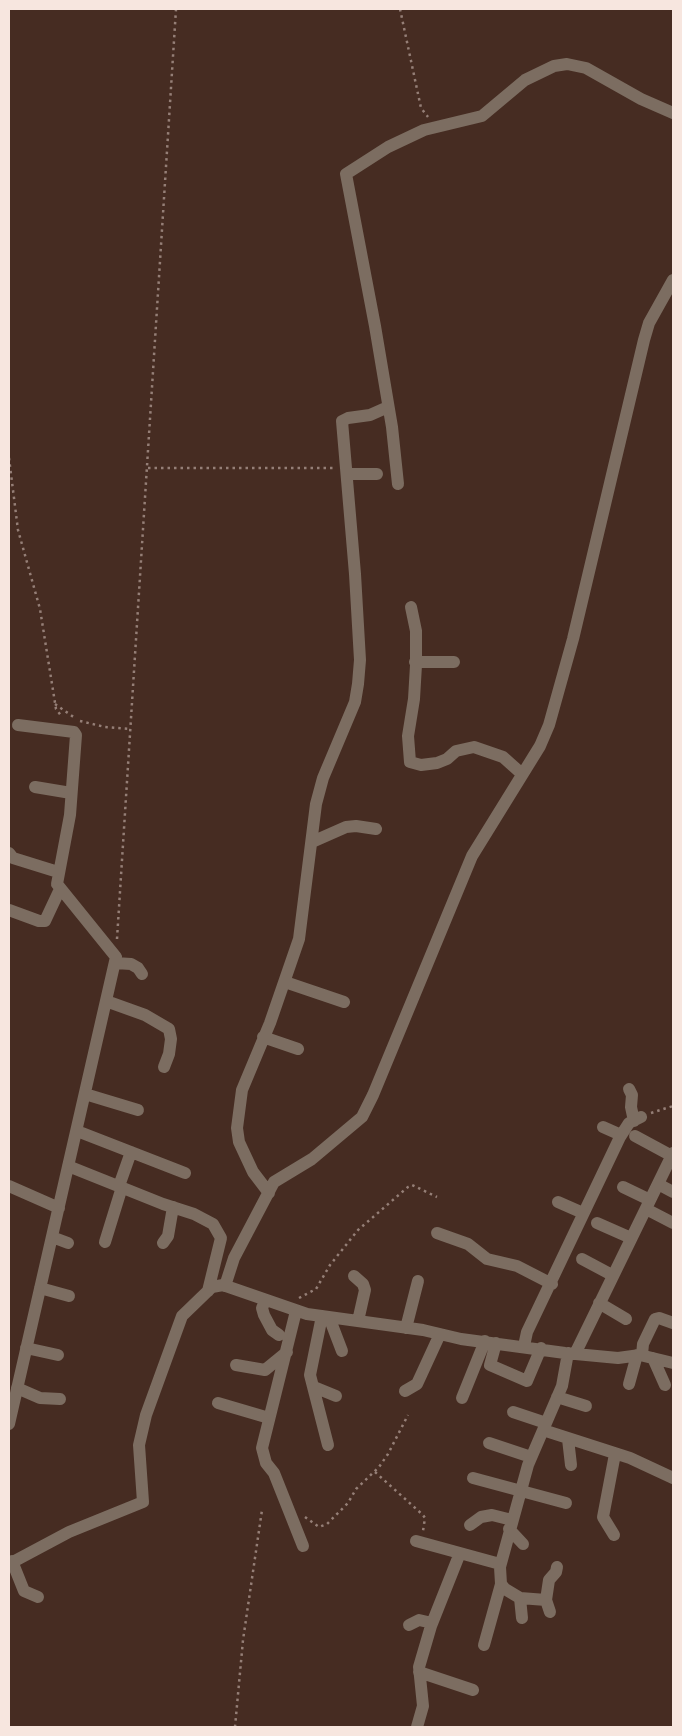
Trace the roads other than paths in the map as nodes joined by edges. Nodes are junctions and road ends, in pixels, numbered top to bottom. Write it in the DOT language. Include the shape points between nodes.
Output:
graph roads {
  1 [pos="673,113"];
  2 [pos="673,280"];
  3 [pos="388,407"];
  4 [pos="347,471"];
  5 [pos="377,474"];
  6 [pos="398,484"];
  7 [pos="411,607"];
  8 [pos="416,662"];
  9 [pos="454,662"];
  10 [pos="18,725"];
  11 [pos="522,774"];
  12 [pos="36,787"];
  13 [pos="72,793"];
  14 [pos="376,829"];
  15 [pos="312,842"];
  16 [pos="9,853"];
  17 [pos="58,872"];
  18 [pos="60,889"];
  19 [pos="9,910"];
  20 [pos="115,958"];
  21 [pos="142,974"];
  22 [pos="285,982"];
  23 [pos="106,1002"];
  24 [pos="344,1002"];
  25 [pos="263,1037"];
  26 [pos="298,1049"];
  27 [pos="164,1067"];
  28 [pos="629,1089"];
  29 [pos="85,1094"];
  30 [pos="138,1110"];
  31 [pos="603,1127"];
  32 [pos="77,1131"];
  33 [pos="621,1135"];
  34 [pos="635,1136"];
  35 [pos="131,1152"];
  36 [pos="672,1154"];
  37 [pos="68,1166"];
  38 [pos="186,1173"];
  39 [pos="658,1184"];
  40 [pos="9,1186"];
  41 [pos="120,1187"];
  42 [pos="623,1187"];
  43 [pos="673,1192"];
  44 [pos="269,1193"];
  45 [pos="558,1202"];
  46 [pos="648,1205"];
  47 [pos="173,1207"];
  48 [pos="59,1208"];
  49 [pos="583,1213"];
  50 [pos="597,1223"];
  51 [pos="673,1223"];
  52 [pos="437,1233"];
  53 [pos="52,1237"];
  54 [pos="631,1238"];
  55 [pos="105,1242"];
  56 [pos="68,1243"];
  57 [pos="163,1243"];
  58 [pos="582,1259"];
  59 [pos="612,1274"];
  60 [pos="354,1276"];
  61 [pos="418,1281"];
  62 [pos="552,1284"];
  63 [pos="225,1286"];
  64 [pos="40,1288"];
  65 [pos="208,1291"];
  66 [pos="70,1296"];
  67 [pos="265,1301"];
  68 [pos="599,1303"];
  69 [pos="292,1310"];
  70 [pos="325,1316"];
  71 [pos="626,1319"];
  72 [pos="358,1321"];
  73 [pos="673,1324"];
  74 [pos="406,1328"];
  75 [pos="440,1334"];
  76 [pos="279,1335"];
  77 [pos="491,1342"];
  78 [pos="524,1346"];
  79 [pos="26,1348"];
  80 [pos="541,1348"];
  81 [pos="342,1351"];
  82 [pos="287,1352"];
  83 [pos="572,1354"];
  84 [pos="58,1355"];
  85 [pos="644,1356"];
  86 [pos="236,1365"];
  87 [pos="673,1365"];
  88 [pos="629,1384"];
  89 [pos="665,1385"];
  90 [pos="314,1387"];
  91 [pos="17,1388"];
  92 [pos="405,1391"];
  93 [pos="336,1396"];
  94 [pos="557,1397"];
  95 [pos="462,1398"];
  96 [pos="60,1399"];
  97 [pos="218,1402"];
  98 [pos="586,1406"];
  99 [pos="513,1412"];
  100 [pos="269,1418"];
  101 [pos="9,1424"];
  102 [pos="545,1426"];
  103 [pos="568,1439"];
  104 [pos="490,1443"];
  105 [pos="328,1445"];
  106 [pos="615,1454"];
  107 [pos="531,1458"];
  108 [pos="571,1465"];
  109 [pos="473,1478"];
  110 [pos="673,1478"];
  111 [pos="521,1490"];
  112 [pos="566,1504"];
  113 [pos="470,1525"];
  114 [pos="510,1525"];
  115 [pos="614,1535"];
  116 [pos="420,1542"];
  117 [pos="523,1544"];
  118 [pos="303,1546"];
  119 [pos="460,1553"];
  120 [pos="10,1562"];
  121 [pos="500,1564"];
  122 [pos="557,1567"];
  123 [pos="501,1584"];
  124 [pos="38,1597"];
  125 [pos="520,1598"];
  126 [pos="522,1618"];
  127 [pos="432,1623"];
  128 [pos="410,1625"];
  129 [pos="484,1645"];
  130 [pos="419,1672"];
  131 [pos="473,1690"];
  132 [pos="417,1727"];
  1 -- 3 [label="street" via="586,68 567,64 541,70 482,116 433,128 388,147 346,174"];
  2 -- 11 [label="street" via="649,323 644,340 573,639 549,725"];
  3 -- 4 [label="street" via="342,421"];
  3 -- 6 [label="street"];
  4 -- 5 [label="street"];
  4 -- 15 [label="street" via="358,629 358,684 355,702 323,778"];
  7 -- 8 [label="street" via="416,631"];
  8 -- 9 [label="street"];
  8 -- 11 [label="street" via="408,736 410,762 421,765 437,763 456,751 474,747 503,757"];
  10 -- 13 [label="street" via="74,732"];
  11 -- 44 [label="street" via="472,856 362,1117 312,1158 274,1182"];
  12 -- 13 [label="street"];
  13 -- 17 [label="street"];
  14 -- 15 [label="street" via="346,827"];
  15 -- 22 [label="street" via="299,939"];
  16 -- 17 [label="street" via="13,858"];
  17 -- 18 [label="street"];
  18 -- 19 [label="street" via="45,920 39,921"];
  18 -- 20 [label="street"];
  20 -- 21 [label="street" via="138,968"];
  20 -- 23 [label="street"];
  22 -- 24 [label="street"];
  22 -- 25 [label="street"];
  23 -- 27 [label="street" via="145,1014 169,1029 170,1054"];
  23 -- 29 [label="street"];
  25 -- 26 [label="street"];
  25 -- 44 [label="street" via="242,1090 237,1128 243,1152"];
  28 -- 33 [label="street" via="631,1107 637,1119 629,1123"];
  29 -- 30 [label="street"];
  29 -- 32 [label="street"];
  31 -- 33 [label="street"];
  32 -- 35 [label="street"];
  32 -- 37 [label="street"];
  33 -- 49 [label="street"];
  34 -- 36 [label="street"];
  35 -- 38 [label="street"];
  35 -- 41 [label="street"];
  36 -- 39 [label="street"];
  37 -- 41 [label="street"];
  37 -- 48 [label="street"];
  39 -- 43 [label="street"];
  39 -- 46 [label="street"];
  40 -- 48 [label="street"];
  41 -- 47 [label="street"];
  41 -- 55 [label="street"];
  42 -- 46 [label="street"];
  44 -- 63 [label="street" via="234,1258"];
  45 -- 49 [label="street"];
  46 -- 51 [label="street"];
  46 -- 54 [label="street"];
  47 -- 57 [label="street" via="168,1236"];
  47 -- 65 [label="street" via="206,1219 219,1231 221,1238"];
  48 -- 53 [label="street"];
  49 -- 62 [label="street"];
  50 -- 54 [label="street"];
  52 -- 62 [label="street" via="468,1244 487,1259 516,1266"];
  53 -- 56 [label="street"];
  53 -- 64 [label="street"];
  54 -- 59 [label="street"];
  58 -- 59 [label="street"];
  59 -- 68 [label="street"];
  60 -- 72 [label="street" via="365,1290"];
  61 -- 74 [label="street"];
  62 -- 78 [label="street" via="527,1332"];
  63 -- 65 [label="street" via="212,1286"];
  63 -- 67 [label="street"];
  64 -- 66 [label="street"];
  64 -- 79 [label="street"];
  65 -- 120 [label="street" via="182,1316 146,1415 139,1445 143,1502 69,1532"];
  67 -- 69 [label="street"];
  67 -- 76 [label="street" via="264,1315 272,1330"];
  68 -- 71 [label="street"];
  68 -- 83 [label="street"];
  69 -- 70 [label="street"];
  69 -- 82 [label="street"];
  70 -- 72 [label="street"];
  70 -- 81 [label="street"];
  70 -- 90 [label="street" via="310,1368"];
  72 -- 74 [label="street"];
  73 -- 85 [label="street" via="655,1319 644,1344"];
  74 -- 75 [label="street"];
  75 -- 77 [label="street"];
  75 -- 92 [label="street" via="417,1384"];
  77 -- 78 [label="street"];
  77 -- 80 [label="street" via="490,1365 526,1381"];
  77 -- 95 [label="street"];
  78 -- 80 [label="street"];
  79 -- 84 [label="street"];
  79 -- 91 [label="street"];
  80 -- 83 [label="street"];
  82 -- 86 [label="street" via="265,1370"];
  82 -- 100 [label="street"];
  83 -- 85 [label="street" via="618,1358"];
  83 -- 94 [label="street"];
  85 -- 87 [label="street"];
  85 -- 88 [label="street"];
  85 -- 89 [label="street"];
  90 -- 93 [label="street"];
  90 -- 105 [label="street"];
  91 -- 96 [label="street" via="40,1398"];
  91 -- 101 [label="street"];
  94 -- 98 [label="street"];
  94 -- 102 [label="street"];
  97 -- 100 [label="street"];
  99 -- 102 [label="street"];
  100 -- 118 [label="street" via="262,1440 264,1456"];
  102 -- 103 [label="street"];
  102 -- 107 [label="street"];
  103 -- 106 [label="street"];
  103 -- 108 [label="street"];
  104 -- 107 [label="street"];
  106 -- 110 [label="street"];
  106 -- 115 [label="street" via="603,1517"];
  107 -- 111 [label="street"];
  109 -- 111 [label="street"];
  111 -- 112 [label="street"];
  111 -- 114 [label="street"];
  113 -- 114 [label="street" via="481,1517 492,1515"];
  114 -- 117 [label="street"];
  114 -- 121 [label="street"];
  116 -- 119 [label="street"];
  119 -- 121 [label="street"];
  119 -- 127 [label="street"];
  120 -- 124 [label="street" via="24,1591"];
  121 -- 123 [label="street"];
  122 -- 125 [label="street" via="549,1580 548,1606"];
  123 -- 125 [label="street"];
  123 -- 129 [label="street"];
  125 -- 126 [label="street"];
  127 -- 128 [label="street" via="419,1620"];
  127 -- 130 [label="street"];
  130 -- 131 [label="street"];
  130 -- 132 [label="street" via="423,1706"];
}
